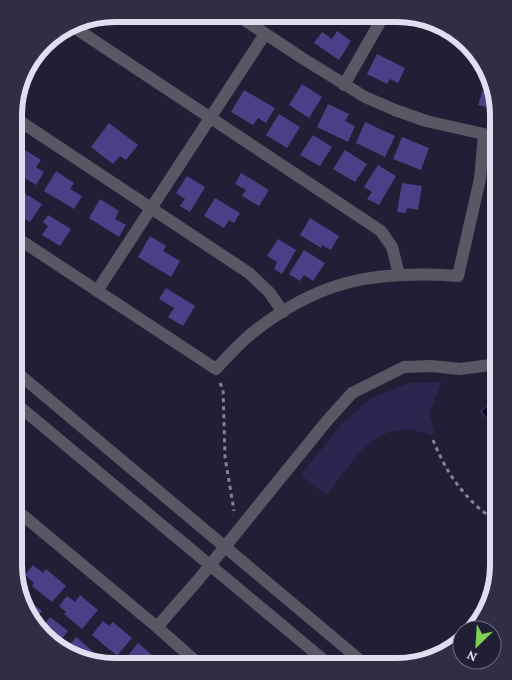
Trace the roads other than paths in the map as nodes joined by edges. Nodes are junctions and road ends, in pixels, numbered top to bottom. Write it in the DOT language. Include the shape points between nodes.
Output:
graph roads {
  1 [pos="380,22"];
  2 [pos="248,23"];
  3 [pos="79,31"];
  4 [pos="265,34"];
  5 [pos="344,85"];
  6 [pos="209,119"];
  7 [pos="22,123"];
  8 [pos="152,209"];
  9 [pos="22,241"];
  10 [pos="398,274"];
  11 [pos="98,291"];
  12 [pos="283,312"];
  13 [pos="489,364"];
  14 [pos="22,377"];
  15 [pos="22,409"];
  16 [pos="22,515"];
  17 [pos="225,546"];
  18 [pos="209,565"];
  19 [pos="157,627"];
  20 [pos="192,658"];
  21 [pos="320,658"];
  22 [pos="358,658"];
  1 -- 5 [label="street"];
  2 -- 4 [label="street"];
  3 -- 6 [label="street"];
  4 -- 5 [label="street"];
  4 -- 6 [label="street"];
  5 -- 10 [label="street" via="426,121 484,134 480,179 458,276"];
  6 -- 8 [label="street"];
  6 -- 10 [label="street" via="381,232 392,247"];
  7 -- 8 [label="street"];
  8 -- 11 [label="street"];
  8 -- 12 [label="street" via="249,273 269,292"];
  9 -- 11 [label="street"];
  10 -- 12 [label="street" via="339,285"];
  11 -- 12 [label="street" via="216,369 250,335"];
  13 -- 17 [label="street" via="460,370 431,366 404,368 352,393"];
  14 -- 17 [label="street"];
  15 -- 18 [label="street"];
  16 -- 19 [label="street"];
  17 -- 18 [label="street"];
  17 -- 22 [label="street"];
  18 -- 19 [label="street"];
  18 -- 21 [label="street"];
  19 -- 20 [label="street"];
}
